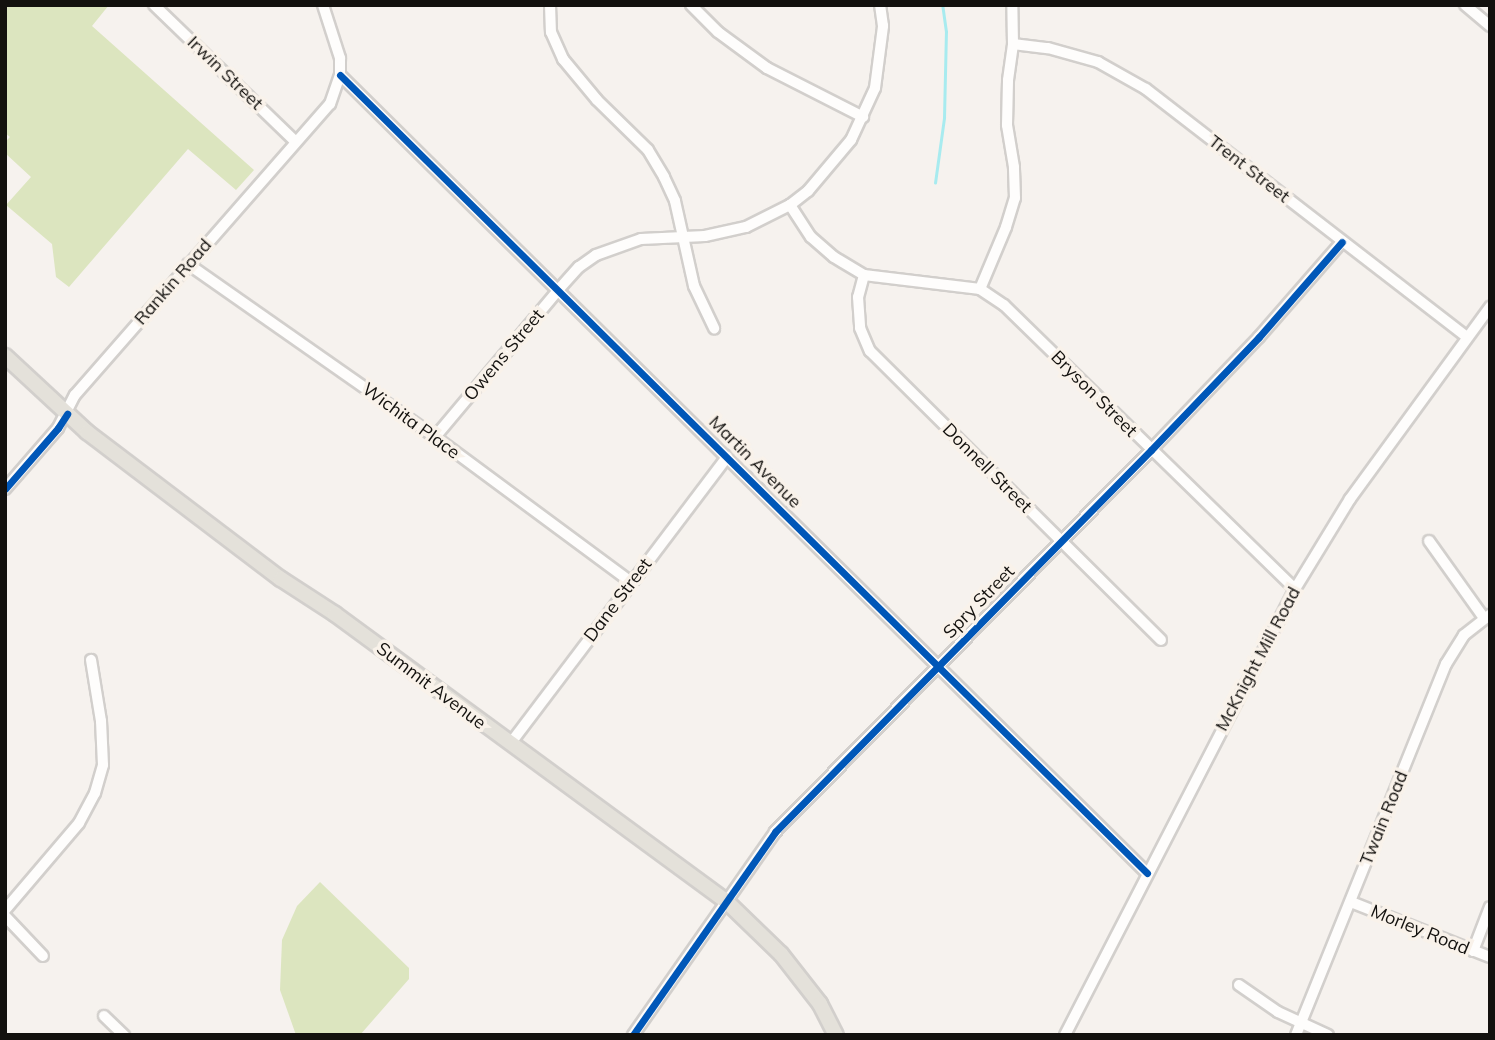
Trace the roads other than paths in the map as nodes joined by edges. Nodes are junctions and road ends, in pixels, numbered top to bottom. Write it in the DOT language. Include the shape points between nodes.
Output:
graph roads {
  1 [pos="323,5"];
  2 [pos="550,5"];
  3 [pos="691,5"];
  4 [pos="880,5"];
  5 [pos="1012,5"];
  6 [pos="1465,5"];
  7 [pos="161,8"];
  8 [pos="1490,26"];
  9 [pos="1013,44"];
  10 [pos="340,75"];
  11 [pos="863,117"];
  12 [pos="295,141"];
  13 [pos="790,205"];
  14 [pos="682,236"];
  15 [pos="1342,242"];
  16 [pos="188,264"];
  17 [pos="864,275"];
  18 [pos="559,289"];
  19 [pos="980,289"];
  20 [pos="1490,307"];
  21 [pos="714,328"];
  22 [pos="1466,336"];
  23 [pos="5,356"];
  24 [pos="66,414"];
  25 [pos="435,437"];
  26 [pos="1151,450"];
  27 [pos="727,457"];
  28 [pos="5,489"];
  29 [pos="1061,541"];
  30 [pos="1429,541"];
  31 [pos="632,583"];
  32 [pos="1295,589"];
  33 [pos="1487,617"];
  34 [pos="1161,640"];
  35 [pos="91,660"];
  36 [pos="938,666"];
  37 [pos="510,744"];
  38 [pos="1147,873"];
  39 [pos="725,900"];
  40 [pos="1351,902"];
  41 [pos="1490,907"];
  42 [pos="5,910"];
  43 [pos="5,916"];
  44 [pos="1473,951"];
  45 [pos="43,956"];
  46 [pos="1490,957"];
  47 [pos="1239,985"];
  48 [pos="104,1016"];
  49 [pos="1301,1023"];
  50 [pos="117,1033"];
  51 [pos="633,1035"];
  52 [pos="836,1035"];
  53 [pos="1065,1035"];
  54 [pos="1296,1035"];
  55 [pos="1328,1035"];
  1 -- 10 [label="street" via="334,34"];
  2 -- 14 [label="street" via="551,32 563,59 648,150 675,201"];
  3 -- 11 [label="street" via="718,33 767,68"];
  4 -- 11 [label="street, Owens Street" via="881,59 876,88"];
  5 -- 9 [label="street"];
  6 -- 8 [label="street"];
  7 -- 12 [label="street, Irwin Street"];
  9 -- 15 [label="street, Trent Street" via="1075,55 1122,74"];
  9 -- 19 [label="street" via="1007,125 1015,198"];
  10 -- 12 [label="street, Rankin Road" via="330,104"];
  10 -- 18 [label="street, Martin Avenue"];
  11 -- 13 [label="street, Owens Street" via="841,155"];
  12 -- 16 [label="street, Rankin Road"];
  13 -- 14 [label="street, Owens Street" via="746,227"];
  13 -- 17 [label="street" via="811,237"];
  14 -- 18 [label="street, Owens Street" via="618,245 579,267"];
  14 -- 21 [label="street" via="694,286"];
  15 -- 22 [label="street, Trent Street"];
  15 -- 26 [label="street, Spry Street"];
  16 -- 24 [label="street, Rankin Road" via="75,395"];
  16 -- 25 [label="street, Wichita Place"];
  17 -- 19 [label="street"];
  17 -- 29 [label="street, Donnell Street" via="858,297 860,328 870,351"];
  18 -- 25 [label="street, Owens Street"];
  18 -- 27 [label="street, Martin Avenue"];
  19 -- 26 [label="street, Bryson Street" via="1004,305"];
  20 -- 22 [label="street, McKnight Mill Road"];
  22 -- 32 [label="street, McKnight Mill Road" via="1350,499"];
  23 -- 24 [label="main road, Summit Avenue"];
  24 -- 28 [label="street, Rankin Road"];
  24 -- 37 [label="main road, Summit Avenue" via="281,579"];
  25 -- 31 [label="street, Wichita Place"];
  26 -- 29 [label="street, Spry Street"];
  26 -- 32 [label="street, Bryson Street"];
  27 -- 31 [label="street, Dane Street"];
  27 -- 36 [label="street, Martin Avenue"];
  29 -- 34 [label="street, Donnell Street"];
  29 -- 36 [label="street, Spry Street"];
  30 -- 33 [label="street"];
  31 -- 37 [label="street, Dane Street"];
  32 -- 38 [label="street, McKnight Mill Road"];
  33 -- 40 [label="street, Twain Road" via="1464,635 1446,664"];
  35 -- 42 [label="street" via="103,765 95,793 79,823"];
  36 -- 38 [label="street, Martin Avenue"];
  36 -- 39 [label="street, Spry Street" via="775,832"];
  37 -- 39 [label="main road, Summit Avenue"];
  38 -- 53 [label="street, McKnight Mill Road"];
  39 -- 51 [label="street, Spry Street"];
  39 -- 52 [label="main road, Summit Avenue" via="781,954 820,1004"];
  40 -- 44 [label="street, Morley Road"];
  40 -- 49 [label="street, Twain Road"];
  41 -- 44 [label="street"];
  43 -- 45 [label="street"];
  44 -- 46 [label="street, Morley Road"];
  47 -- 49 [label="street"];
  48 -- 50 [label="street"];
  49 -- 54 [label="street, Twain Road"];
  49 -- 55 [label="street"];
}
